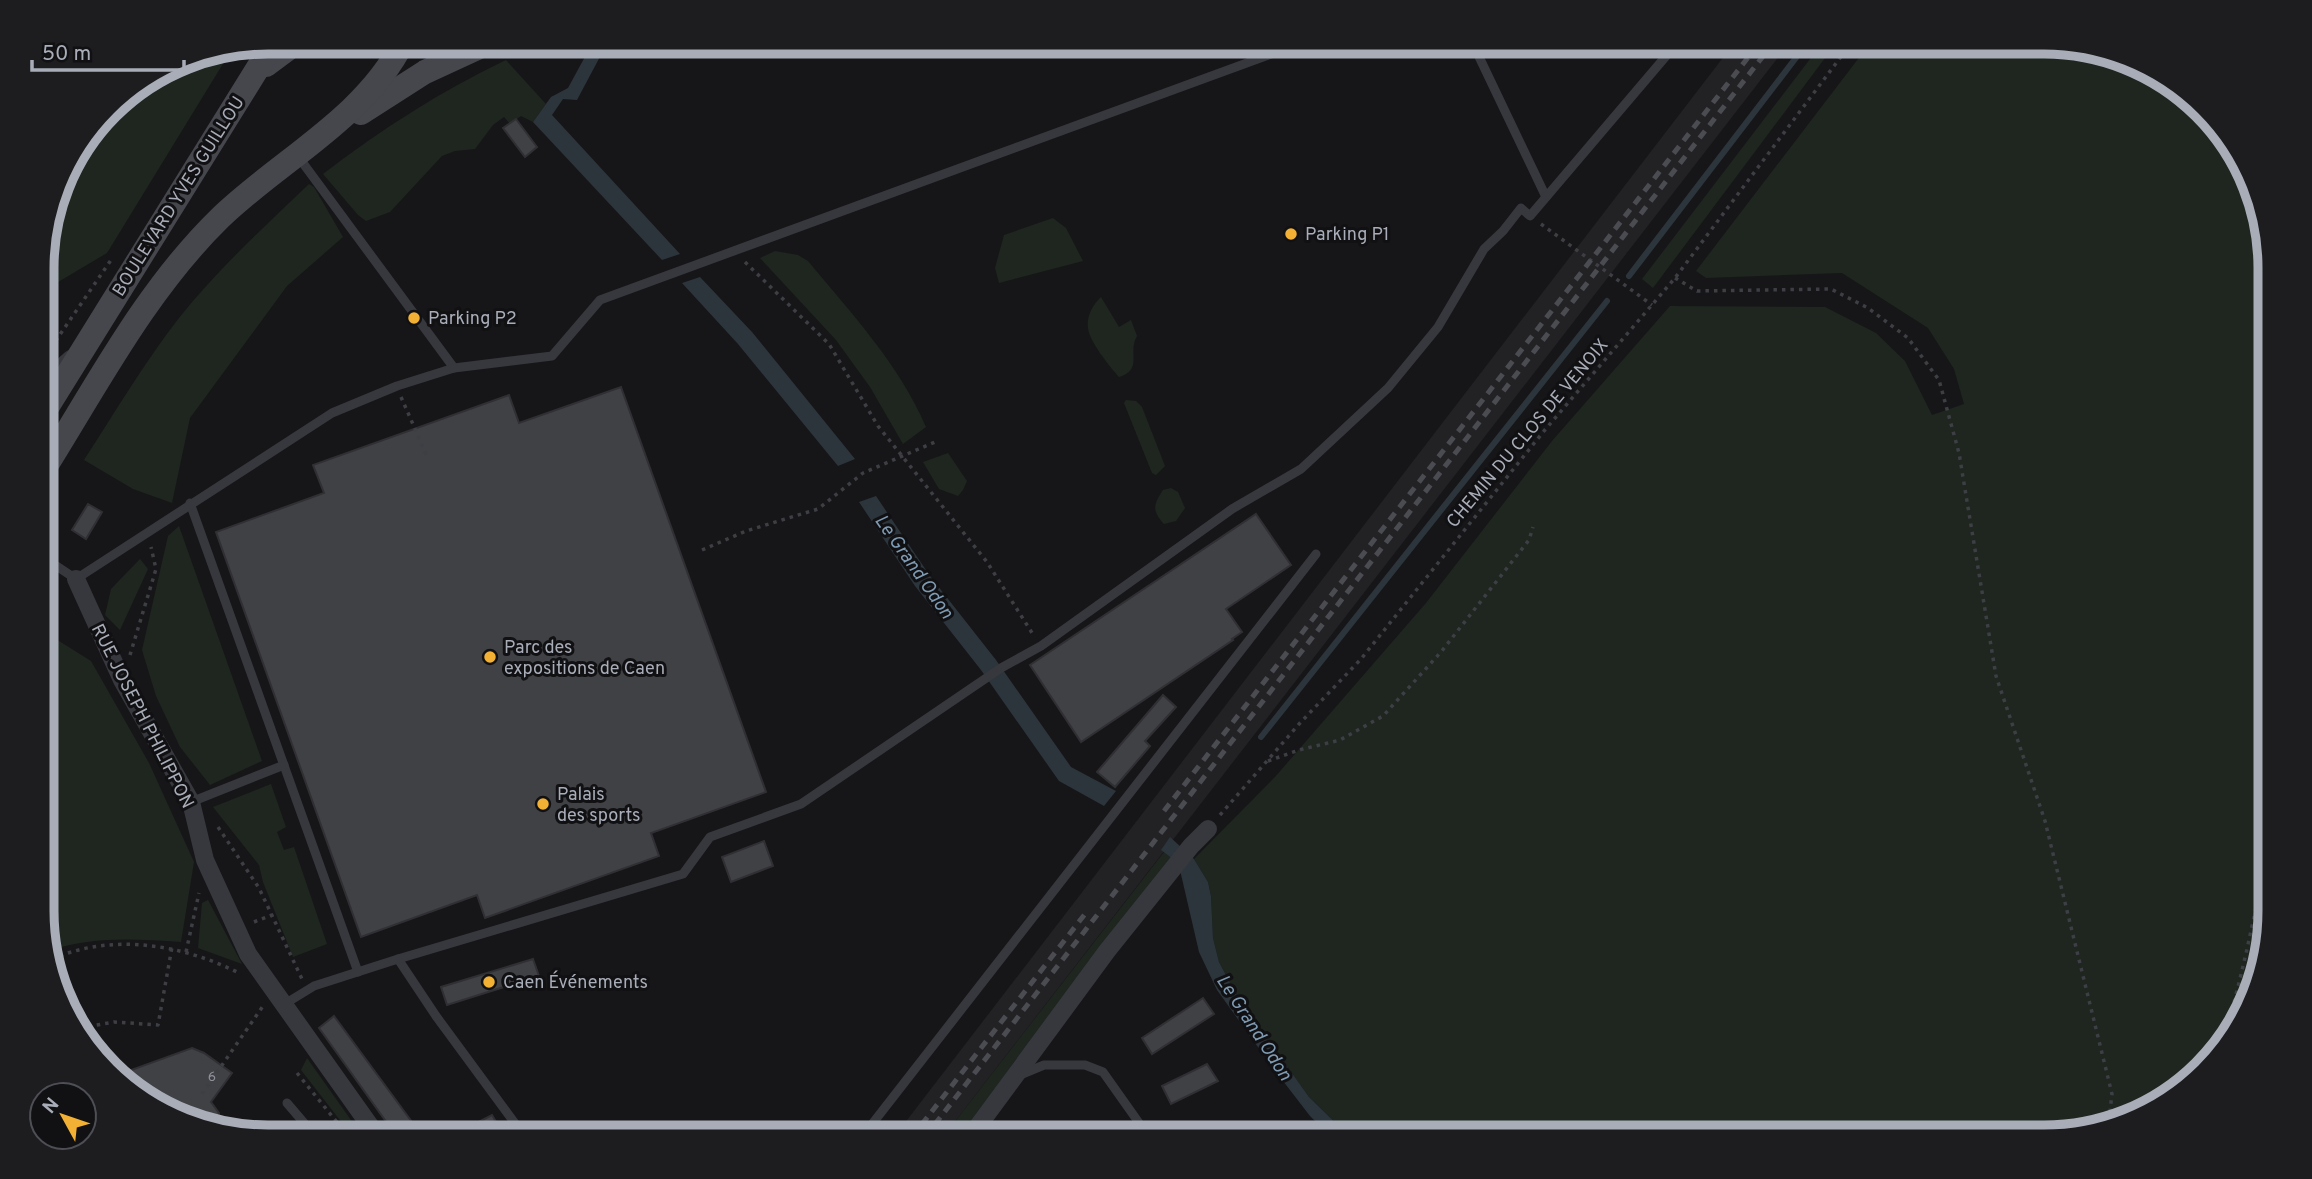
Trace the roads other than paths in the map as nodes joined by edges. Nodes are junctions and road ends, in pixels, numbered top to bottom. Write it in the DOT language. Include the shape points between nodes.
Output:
graph roads {
  1 [pos="1270,54"];
  2 [pos="1478,54"];
  3 [pos="1668,54"];
  4 [pos="266,55"];
  5 [pos="280,55"];
  6 [pos="394,55"];
  7 [pos="462,55"];
  8 [pos="254,74"];
  9 [pos="299,152"];
  10 [pos="1546,197"];
  11 [pos="82,350"];
  12 [pos="454,368"];
  13 [pos="55,374"];
  14 [pos="55,395"];
  15 [pos="55,453"];
  16 [pos="190,503"];
  17 [pos="1316,554"];
  18 [pos="55,565"];
  19 [pos="76,579"];
  20 [pos="284,765"];
  21 [pos="191,802"];
  22 [pos="1208,829"];
  23 [pos="398,959"];
  24 [pos="358,972"];
  25 [pos="275,1003"];
  26 [pos="1014,1078"];
  27 [pos="287,1103"];
  28 [pos="306,1125"];
  29 [pos="369,1125"];
  30 [pos="516,1125"];
  31 [pos="872,1125"];
  32 [pos="979,1125"];
  33 [pos="1140,1125"];
  1 -- 12 [label="lane" via="600,299 551,356"];
  2 -- 10 [label="lane"];
  3 -- 10 [label="lane"];
  4 -- 8 [label="main road, BOULEVARD YVES GUILLOU"];
  5 -- 8 [label="main road"];
  6 -- 9 [label="main road, BOULEVARD YVES GUILLOU" via="372,88"];
  7 -- 9 [label="main road" via="425,72"];
  8 -- 11 [label="main road, BOULEVARD YVES GUILLOU"];
  9 -- 12 [label="lane"];
  9 -- 15 [label="main road, BOULEVARD YVES GUILLOU" via="221,218 163,283"];
  10 -- 23 [label="lane" via="1531,216 1521,208 1484,249 1438,327 1388,388 1301,469 1232,509 1041,646 1001,668 801,804 710,838 683,874"];
  11 -- 13 [label="street, BOULEVARD YVES GUILLOU"];
  11 -- 14 [label="main road, BOULEVARD YVES GUILLOU"];
  12 -- 16 [label="lane" via="332,413"];
  16 -- 19 [label="lane"];
  16 -- 20 [label="lane"];
  17 -- 31 [label="lane"];
  18 -- 19 [label="lane"];
  19 -- 21 [label="street, RUE JOSEPH PHILIPPON" via="122,680"];
  20 -- 21 [label="lane"];
  20 -- 24 [label="lane"];
  21 -- 25 [label="street, RUE JOSEPH PHILIPPON" via="205,860"];
  22 -- 26 [label="street" via="1107,951"];
  23 -- 24 [label="lane"];
  23 -- 30 [label="lane"];
  24 -- 25 [label="lane"];
  25 -- 29 [label="street, RUE JOSEPH PHILIPPON"];
  26 -- 32 [label="street"];
  26 -- 33 [label="lane" via="1044,1065 1085,1065 1103,1072"];
  27 -- 28 [label="lane"];
}
